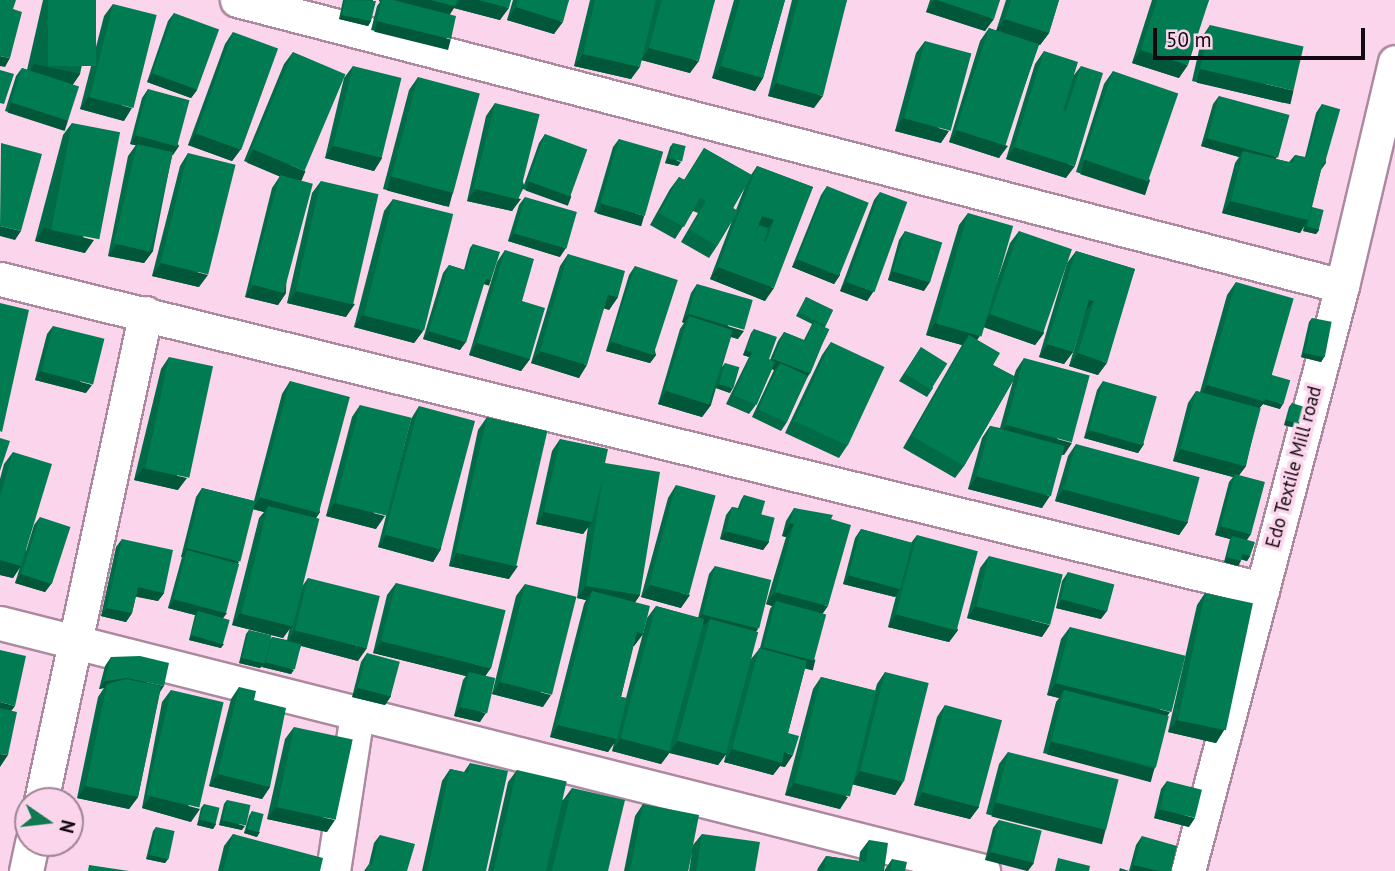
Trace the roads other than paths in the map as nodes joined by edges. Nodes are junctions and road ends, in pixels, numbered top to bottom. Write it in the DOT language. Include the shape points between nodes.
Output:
graph roads {
  1 [pos="237,0"];
  2 [pos="1395,62"];
  3 [pos="0,279"];
  4 [pos="1342,286"];
  5 [pos="146,313"];
  6 [pos="1262,589"];
  7 [pos="0,623"];
  8 [pos="74,643"];
  9 [pos="357,715"];
  10 [pos="44,787"];
  11 [pos="333,871"];
  12 [pos="983,871"];
  13 [pos="1188,871"];
  1 -- 4 [label="street"];
  2 -- 4 [label="street, Edo Textile Mill road"];
  3 -- 5 [label="street"];
  4 -- 6 [label="street, Edo Textile Mill road"];
  5 -- 6 [label="street"];
  5 -- 8 [label="street"];
  6 -- 13 [label="street, Edo Textile Mill road"];
  7 -- 8 [label="street"];
  8 -- 9 [label="street" via="211,673"];
  8 -- 10 [label="street"];
  9 -- 11 [label="street"];
  9 -- 12 [label="street"];
}
